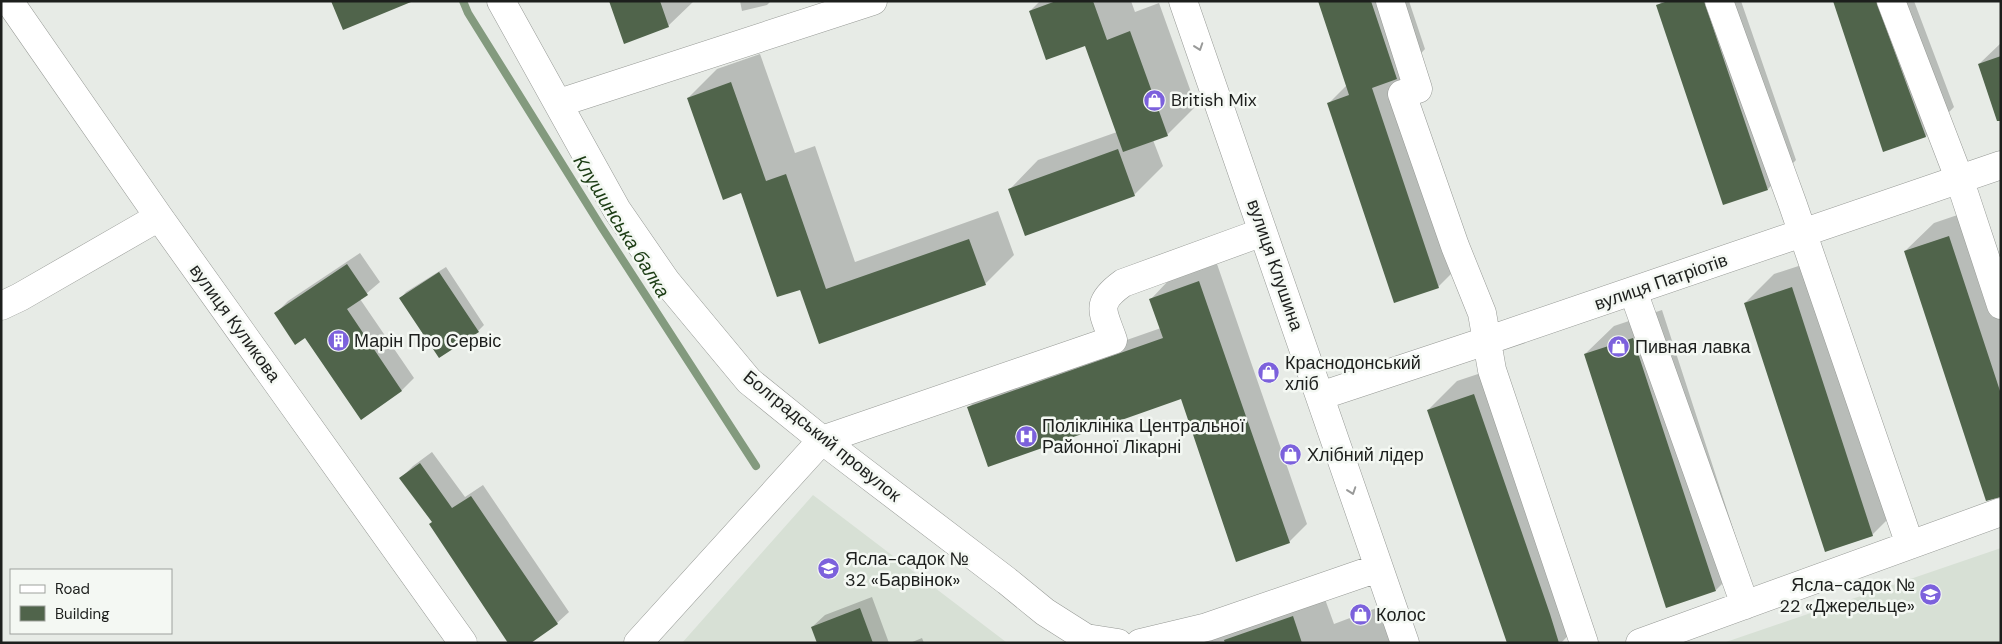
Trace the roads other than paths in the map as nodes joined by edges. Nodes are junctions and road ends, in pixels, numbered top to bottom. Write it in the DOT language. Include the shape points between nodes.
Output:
graph roads {
  1 [pos="9,1"];
  2 [pos="501,1"];
  3 [pos="873,1"];
  4 [pos="1183,1"];
  5 [pos="1390,1"];
  6 [pos="1719,1"];
  7 [pos="1891,1"];
  8 [pos="559,103"];
  9 [pos="2001,165"];
  10 [pos="1959,178"];
  11 [pos="159,217"];
  12 [pos="1263,232"];
  13 [pos="1802,234"];
  14 [pos="1633,290"];
  15 [pos="2000,298"];
  16 [pos="1,306"];
  17 [pos="1486,341"];
  18 [pos="1320,396"];
  19 [pos="822,440"];
  20 [pos="2001,512"];
  21 [pos="1910,545"];
  22 [pos="1378,568"];
  23 [pos="1745,605"];
  24 [pos="463,643"];
  25 [pos="638,643"];
  26 [pos="1118,643"];
  27 [pos="1140,643"];
  28 [pos="1405,643"];
  29 [pos="1584,643"];
  30 [pos="1640,643"];
  1 -- 11 [label="street, вулиця Куликова"];
  2 -- 8 [label="street, Болградський провулок"];
  3 -- 8 [label="street"];
  4 -- 12 [label="street, вулиця Клушина, one-way"];
  5 -- 17 [label="street" via="1418,89 1402,94 1482,313"];
  6 -- 13 [label="street"];
  7 -- 10 [label="street"];
  8 -- 19 [label="street, Болградський провулок" via="617,210 666,281 749,381"];
  9 -- 10 [label="street, вулиця Патріотів"];
  10 -- 13 [label="street, вулиця Патріотів"];
  10 -- 15 [label="street"];
  11 -- 16 [label="street"];
  11 -- 24 [label="street, вулиця Куликова"];
  12 -- 18 [label="street, вулиця Клушина"];
  12 -- 19 [label="street" via="1123,283 1108,294 1102,308 1113,340"];
  13 -- 14 [label="street, вулиця Патріотів"];
  13 -- 21 [label="street"];
  14 -- 17 [label="street, вулиця Патріотів"];
  14 -- 23 [label="street"];
  17 -- 18 [label="street, вулиця Патріотів"];
  17 -- 29 [label="street" via="1492,370"];
  18 -- 22 [label="street, вулиця Клушина, one-way"];
  19 -- 25 [label="street"];
  19 -- 26 [label="street, Болградський провулок" via="1045,612 1086,638"];
  20 -- 21 [label="street"];
  21 -- 23 [label="street"];
  22 -- 27 [label="street" via="1207,628"];
  22 -- 28 [label="street, вулиця Клушина"];
  23 -- 30 [label="street"];
}
